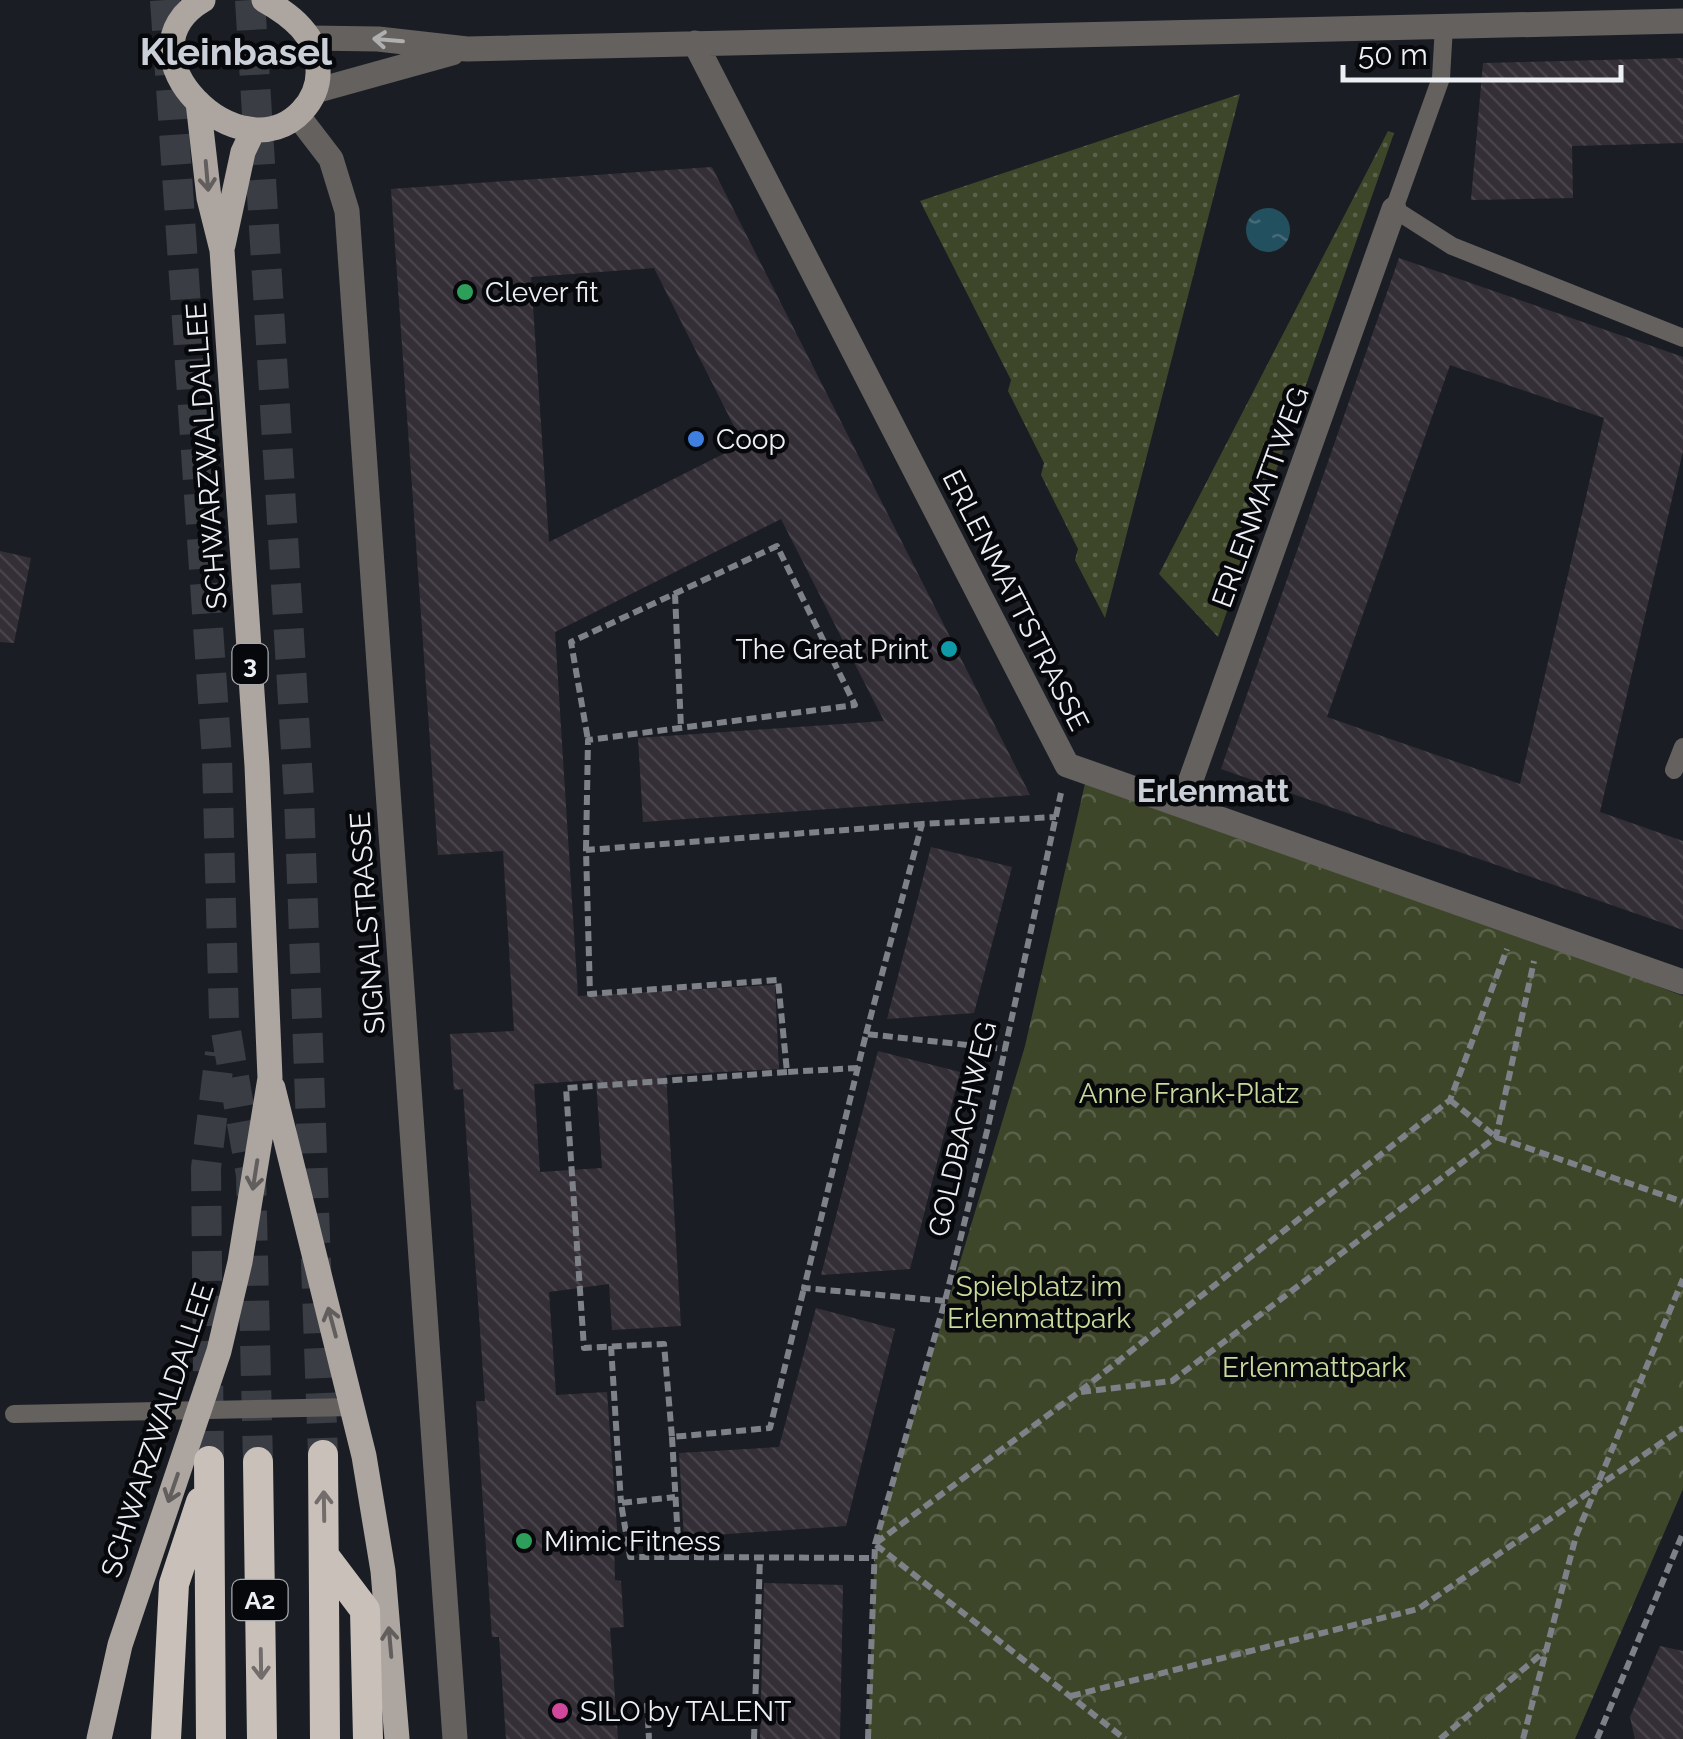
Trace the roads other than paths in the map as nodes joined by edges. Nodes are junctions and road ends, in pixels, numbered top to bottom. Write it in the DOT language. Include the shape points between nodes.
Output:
graph roads {
  1 [pos="266,0"];
  2 [pos="200,1"];
  3 [pos="1444,13"];
  4 [pos="1683,21"];
  5 [pos="309,38"];
  6 [pos="695,43"];
  7 [pos="467,49"];
  8 [pos="316,91"];
  9 [pos="198,102"];
  10 [pos="298,116"];
  11 [pos="253,131"];
  12 [pos="1394,209"];
  13 [pos="222,250"];
  14 [pos="1683,338"];
  15 [pos="1683,748"];
  16 [pos="1674,770"];
  17 [pos="1182,805"];
  18 [pos="1683,982"];
  19 [pos="270,1078"];
  20 [pos="353,1407"];
  21 [pos="200,1410"];
  22 [pos="14,1414"];
  23 [pos="323,1455"];
  24 [pos="258,1462"];
  25 [pos="324,1557"];
  26 [pos="99,1739"];
  27 [pos="166,1739"];
  28 [pos="211,1739"];
  29 [pos="262,1739"];
  30 [pos="325,1739"];
  31 [pos="368,1739"];
  32 [pos="397,1739"];
  33 [pos="455,1739"];
  1 -- 5 [label="main road"];
  2 -- 9 [label="main road, 3" via="176,30 172,46 178,78"];
  3 -- 4 [label="street"];
  3 -- 6 [label="street"];
  3 -- 12 [label="lane, ERLENMATTWEG" via="1436,94"];
  7 -- 5 [label="street, one-way"];
  5 -- 8 [label="main road" via="318,62"];
  6 -- 7 [label="street"];
  6 -- 17 [label="street, ERLENMATTSTRASSE" via="1067,765"];
  7 -- 8 [label="street"];
  8 -- 10 [label="main road"];
  9 -- 11 [label="main road"];
  9 -- 13 [label="main road, SCHWARZWALDALLEE / 3, one-way"];
  10 -- 11 [label="main road"];
  10 -- 33 [label="street, SIGNALSTRASSE" via="331,159 348,223"];
  11 -- 13 [label="main road, SCHWARZWALDALLEE / 3"];
  12 -- 14 [label="lane" via="1452,246"];
  12 -- 17 [label="street, ERLENMATTWEG"];
  13 -- 19 [label="main road, SCHWARZWALDALLEE / 3" via="257,766"];
  15 -- 16 [label="lane"];
  17 -- 18 [label="street, ERLENMATTSTRASSE" via="1512,935"];
  20 -- 19 [label="main road, SCHWARZWALDALLEE / 3, one-way"];
  19 -- 21 [label="main road, SCHWARZWALDALLEE / 3, one-way" via="240,1262"];
  20 -- 21 [label="lane"];
  32 -- 20 [label="main road, SCHWARZWALDALLEE / 3, one-way" via="383,1571"];
  21 -- 22 [label="lane"];
  21 -- 26 [label="main road, SCHWARZWALDALLEE / 3, one-way" via="120,1645"];
  25 -- 23 [label="highway, A2, one-way"];
  24 -- 29 [label="highway, A2, one-way"];
  25 -- 30 [label="highway, A2"];
  25 -- 31 [label="highway" via="365,1610"];
  27 -- 28 [label="highway" via="174,1584 209,1470"];
}
